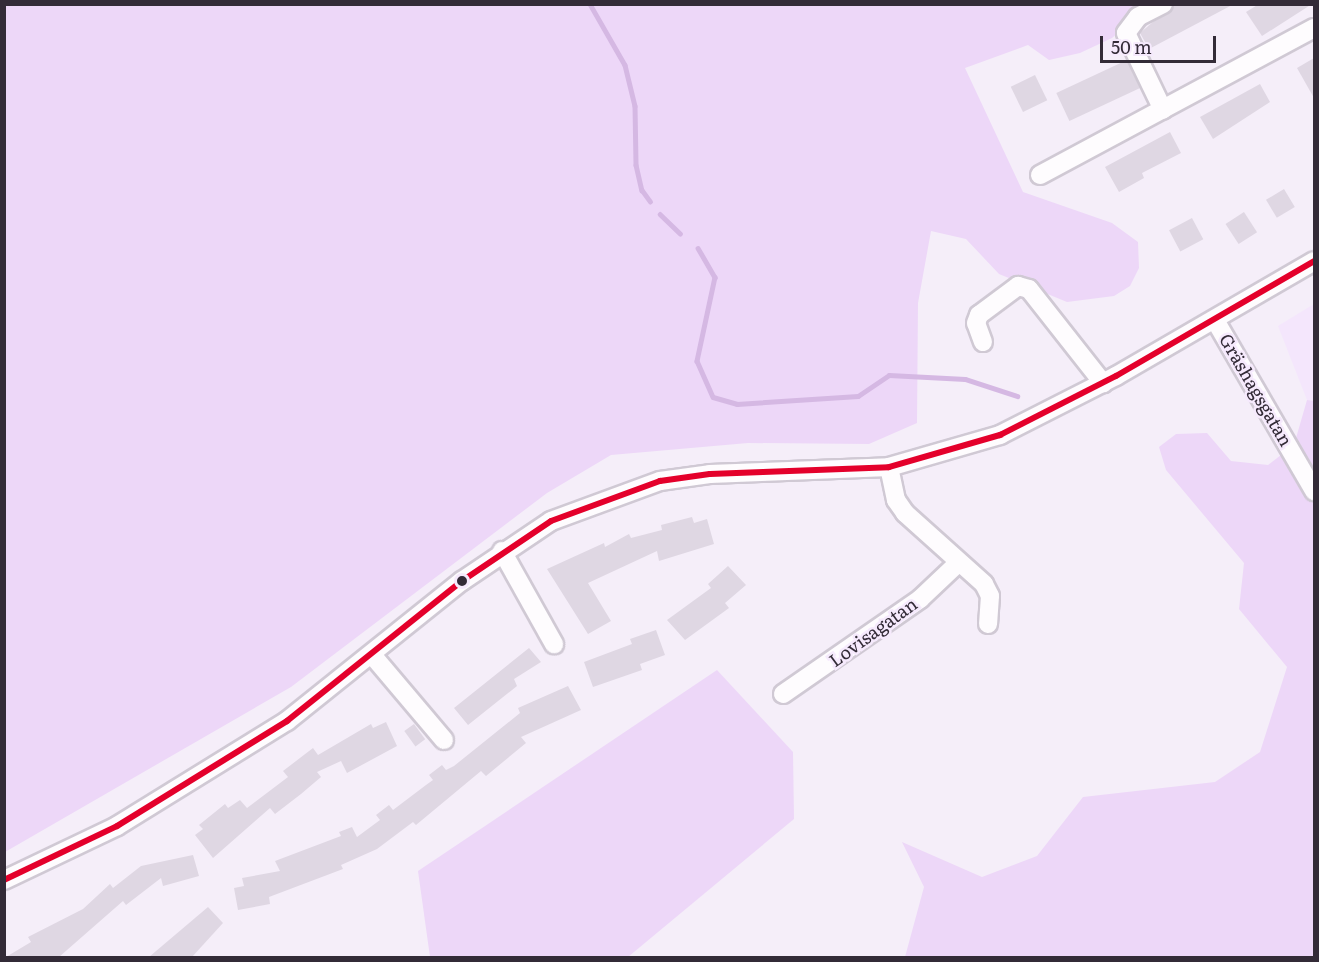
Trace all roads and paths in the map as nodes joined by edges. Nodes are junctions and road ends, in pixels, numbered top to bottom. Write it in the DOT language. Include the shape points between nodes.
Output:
graph roads {
  1 [pos="1163,4"];
  2 [pos="1314,28"];
  3 [pos="1164,110"];
  4 [pos="1040,175"];
  5 [pos="1314,261"];
  6 [pos="1215,320"];
  7 [pos="983,342"];
  8 [pos="1103,383"];
  9 [pos="890,475"];
  10 [pos="1314,491"];
  11 [pos="502,551"];
  12 [pos="957,564"];
  13 [pos="988,624"];
  14 [pos="554,644"];
  15 [pos="373,656"];
  16 [pos="783,694"];
  17 [pos="444,740"];
  18 [pos="4,880"];
  1 -- 3 [label="street" via="1138,17 1126,33"];
  2 -- 3 [label="street"];
  3 -- 4 [label="street"];
  5 -- 6 [label="street"];
  6 -- 8 [label="street"];
  6 -- 10 [label="street, Gräshagsgatan"];
  7 -- 8 [label="street" via="976,323 979,315 1018,286 1029,289"];
  8 -- 9 [label="street" via="1000,435"];
  9 -- 11 [label="street" via="710,474 660,481 551,521"];
  9 -- 12 [label="street" via="905,513"];
  11 -- 14 [label="street"];
  11 -- 15 [label="street"];
  12 -- 13 [label="street" via="984,584 990,596"];
  12 -- 16 [label="street, Lovisagatan" via="920,599"];
  15 -- 17 [label="street"];
  15 -- 18 [label="street" via="287,721 196,780 117,826"];
}
